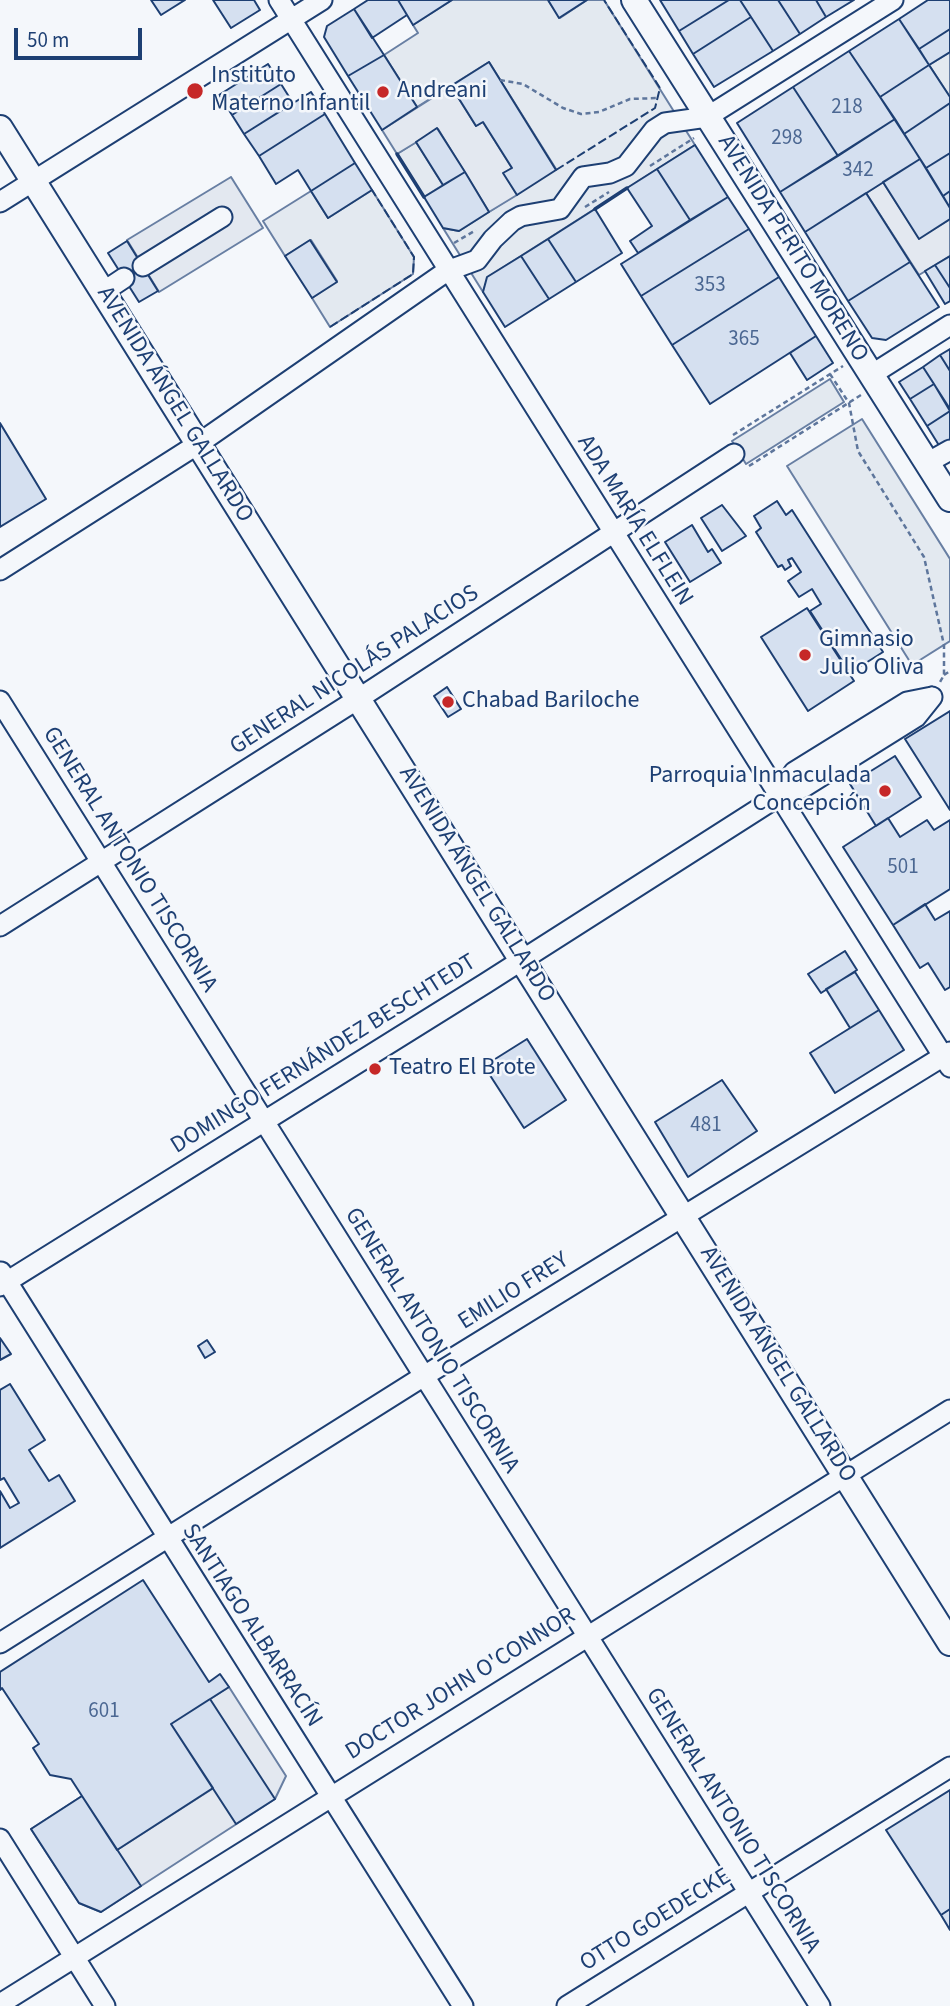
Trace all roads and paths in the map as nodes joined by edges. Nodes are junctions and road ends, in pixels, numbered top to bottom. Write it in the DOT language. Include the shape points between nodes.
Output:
graph roads {
  1 [pos="279,0"];
  2 [pos="323,0"];
  3 [pos="634,0"];
  4 [pos="893,0"];
  5 [pos="291,20"];
  6 [pos="500,80"];
  7 [pos="657,98"];
  8 [pos="707,117"];
  9 [pos="0,128"];
  10 [pos="33,181"];
  11 [pos="0,202"];
  12 [pos="222,217"];
  13 [pos="143,266"];
  14 [pos="447,271"];
  15 [pos="124,278"];
  16 [pos="103,292"];
  17 [pos="950,326"];
  18 [pos="871,374"];
  19 [pos="849,403"];
  20 [pos="198,444"];
  21 [pos="950,450"];
  22 [pos="735,454"];
  23 [pos="928,463"];
  24 [pos="950,499"];
  25 [pos="612,531"];
  26 [pos="0,570"];
  27 [pos="950,671"];
  28 [pos="358,699"];
  29 [pos="0,701"];
  30 [pos="779,796"];
  31 [pos="101,863"];
  32 [pos="0,926"];
  33 [pos="523,960"];
  34 [pos="948,1059"];
  35 [pos="266,1121"];
  36 [pos="684,1215"];
  37 [pos="2,1279"];
  38 [pos="424,1376"];
  39 [pos="950,1410"];
  40 [pos="846,1475"];
  41 [pos="166,1538"];
  42 [pos="586,1637"];
  43 [pos="0,1643"];
  44 [pos="950,1643"];
  45 [pos="950,1767"];
  46 [pos="331,1795"];
  47 [pos="0,1839"];
  48 [pos="749,1892"];
  49 [pos="74,1957"];
  50 [pos="0,2004"];
  51 [pos="105,2006"];
  52 [pos="463,2006"];
  53 [pos="567,2006"];
  54 [pos="821,2006"];
  1 -- 5 [label="street, ADA MARÍA ELFLEIN"];
  2 -- 5 [label="street"];
  3 -- 8 [label="main road, AVENIDA PERITO MORENO"];
  4 -- 8 [label="street"];
  5 -- 10 [label="street"];
  5 -- 14 [label="street, ADA MARÍA ELFLEIN"];
  6 -- 7 [label="path" via="523,84 581,114 630,99"];
  8 -- 14 [label="street" via="665,123 626,166 583,177 560,209 512,221 477,260"];
  8 -- 18 [label="main road, AVENIDA PERITO MORENO"];
  9 -- 10 [label="main road, AVENIDA ÁNGEL GALLARDO"];
  10 -- 11 [label="street"];
  10 -- 16 [label="main road, AVENIDA ÁNGEL GALLARDO"];
  12 -- 13 [label="street"];
  14 -- 20 [label="street"];
  14 -- 25 [label="street, ADA MARÍA ELFLEIN"];
  15 -- 16 [label="street"];
  16 -- 20 [label="main road, AVENIDA ÁNGEL GALLARDO"];
  17 -- 18 [label="street"];
  18 -- 23 [label="main road, AVENIDA PERITO MORENO"];
  19 -- 22 [label="path"];
  19 -- 22 [label="path" via="830,374"];
  19 -- 27 [label="path" via="858,451 924,557 944,645 944,675"];
  20 -- 26 [label="street"];
  20 -- 28 [label="main road, AVENIDA ÁNGEL GALLARDO"];
  21 -- 23 [label="street"];
  22 -- 25 [label="street, GENERAL NICOLÁS PALACIOS"];
  23 -- 24 [label="main road, AVENIDA PERITO MORENO"];
  25 -- 28 [label="street, GENERAL NICOLÁS PALACIOS"];
  25 -- 30 [label="street, ADA MARÍA ELFLEIN"];
  28 -- 31 [label="street, GENERAL NICOLÁS PALACIOS"];
  28 -- 33 [label="main road, AVENIDA ÁNGEL GALLARDO"];
  29 -- 31 [label="street, GENERAL ANTONIO TISCORNIA"];
  30 -- 30 [label="street, DOMINGO FERNÁNDEZ BESCHTEDT" via="794,772 907,702 932,697 916,717 804,787"];
  30 -- 33 [label="street, DOMINGO FERNÁNDEZ BESCHTEDT"];
  30 -- 34 [label="street, ADA MARÍA ELFLEIN"];
  31 -- 32 [label="street, GENERAL NICOLÁS PALACIOS"];
  31 -- 35 [label="street, GENERAL ANTONIO TISCORNIA"];
  33 -- 35 [label="street, DOMINGO FERNÁNDEZ BESCHTEDT"];
  33 -- 36 [label="main road, AVENIDA ÁNGEL GALLARDO"];
  34 -- 36 [label="street, EMILIO FREY"];
  35 -- 37 [label="street, DOMINGO FERNÁNDEZ BESCHTEDT"];
  35 -- 38 [label="street, GENERAL ANTONIO TISCORNIA"];
  36 -- 38 [label="street, EMILIO FREY"];
  36 -- 40 [label="main road, AVENIDA ÁNGEL GALLARDO"];
  37 -- 41 [label="street, SANTIAGO ALBARRACÍN"];
  38 -- 41 [label="street, EMILIO FREY"];
  38 -- 42 [label="street, GENERAL ANTONIO TISCORNIA"];
  39 -- 40 [label="street, DOCTOR JOHN O'CONNOR"];
  40 -- 42 [label="street, DOCTOR JOHN O'CONNOR"];
  40 -- 44 [label="main road, AVENIDA ÁNGEL GALLARDO"];
  41 -- 43 [label="street, EMILIO FREY"];
  41 -- 46 [label="street, SANTIAGO ALBARRACÍN"];
  42 -- 46 [label="street, DOCTOR JOHN O'CONNOR"];
  42 -- 48 [label="street, GENERAL ANTONIO TISCORNIA"];
  45 -- 48 [label="street, OTTO GOEDECKE"];
  46 -- 49 [label="street, DOCTOR JOHN O'CONNOR"];
  46 -- 52 [label="street, SANTIAGO ALBARRACÍN"];
  47 -- 49 [label="street"];
  48 -- 53 [label="street, OTTO GOEDECKE"];
  48 -- 54 [label="street, GENERAL ANTONIO TISCORNIA"];
  49 -- 50 [label="street, DOCTOR JOHN O'CONNOR"];
  49 -- 51 [label="street"];
}
